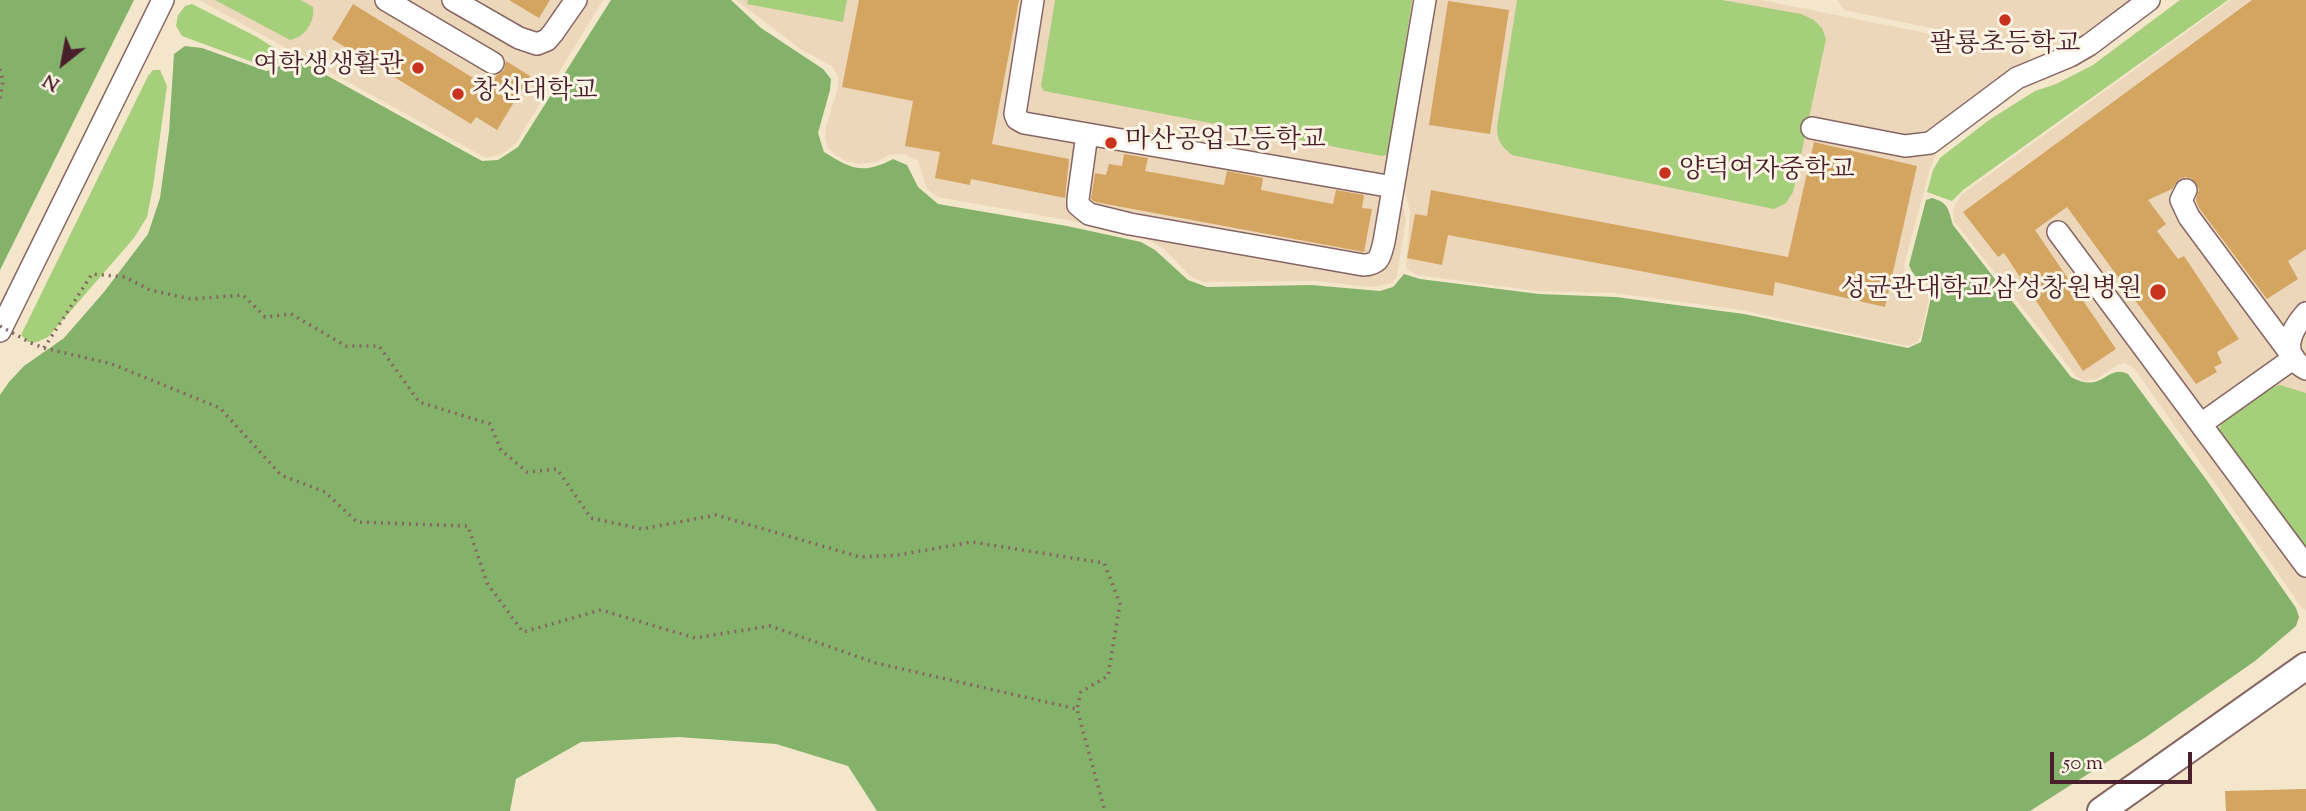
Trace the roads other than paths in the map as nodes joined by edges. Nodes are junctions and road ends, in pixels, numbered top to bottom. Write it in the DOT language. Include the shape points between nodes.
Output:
graph roads {
  1 [pos="163,0"];
  2 [pos="386,0"];
  3 [pos="453,0"];
  4 [pos="576,0"];
  5 [pos="1033,0"];
  6 [pos="1425,0"];
  7 [pos="2149,0"];
  8 [pos="493,63"];
  9 [pos="1812,128"];
  10 [pos="1087,135"];
  11 [pos="1393,187"];
  12 [pos="2186,190"];
  13 [pos="2058,232"];
  14 [pos="2250,302"];
  15 [pos="2306,313"];
  16 [pos="0,331"];
  17 [pos="2298,362"];
  18 [pos="2201,424"];
  19 [pos="2306,566"];
  20 [pos="2306,666"];
  21 [pos="2101,811"];
  1 -- 16 [label="street"];
  2 -- 8 [label="street"];
  3 -- 4 [label="street" via="537,44 547,40"];
  5 -- 10 [label="street" via="1017,119"];
  6 -- 11 [label="street"];
  7 -- 9 [label="street" via="2089,45 2017,78 1930,143 1905,146"];
  10 -- 11 [label="street"];
  10 -- 11 [label="street" via="1078,205 1089,214 1363,265 1378,260"];
  12 -- 14 [label="street" via="2181,200 2189,217"];
  13 -- 18 [label="street"];
  14 -- 15 [label="street" via="2269,317 2283,321"];
  14 -- 17 [label="street"];
  15 -- 17 [label="street" via="2290,335 2289,346"];
  17 -- 18 [label="street"];
  18 -- 19 [label="street"];
  20 -- 21 [label="main road"];
}
